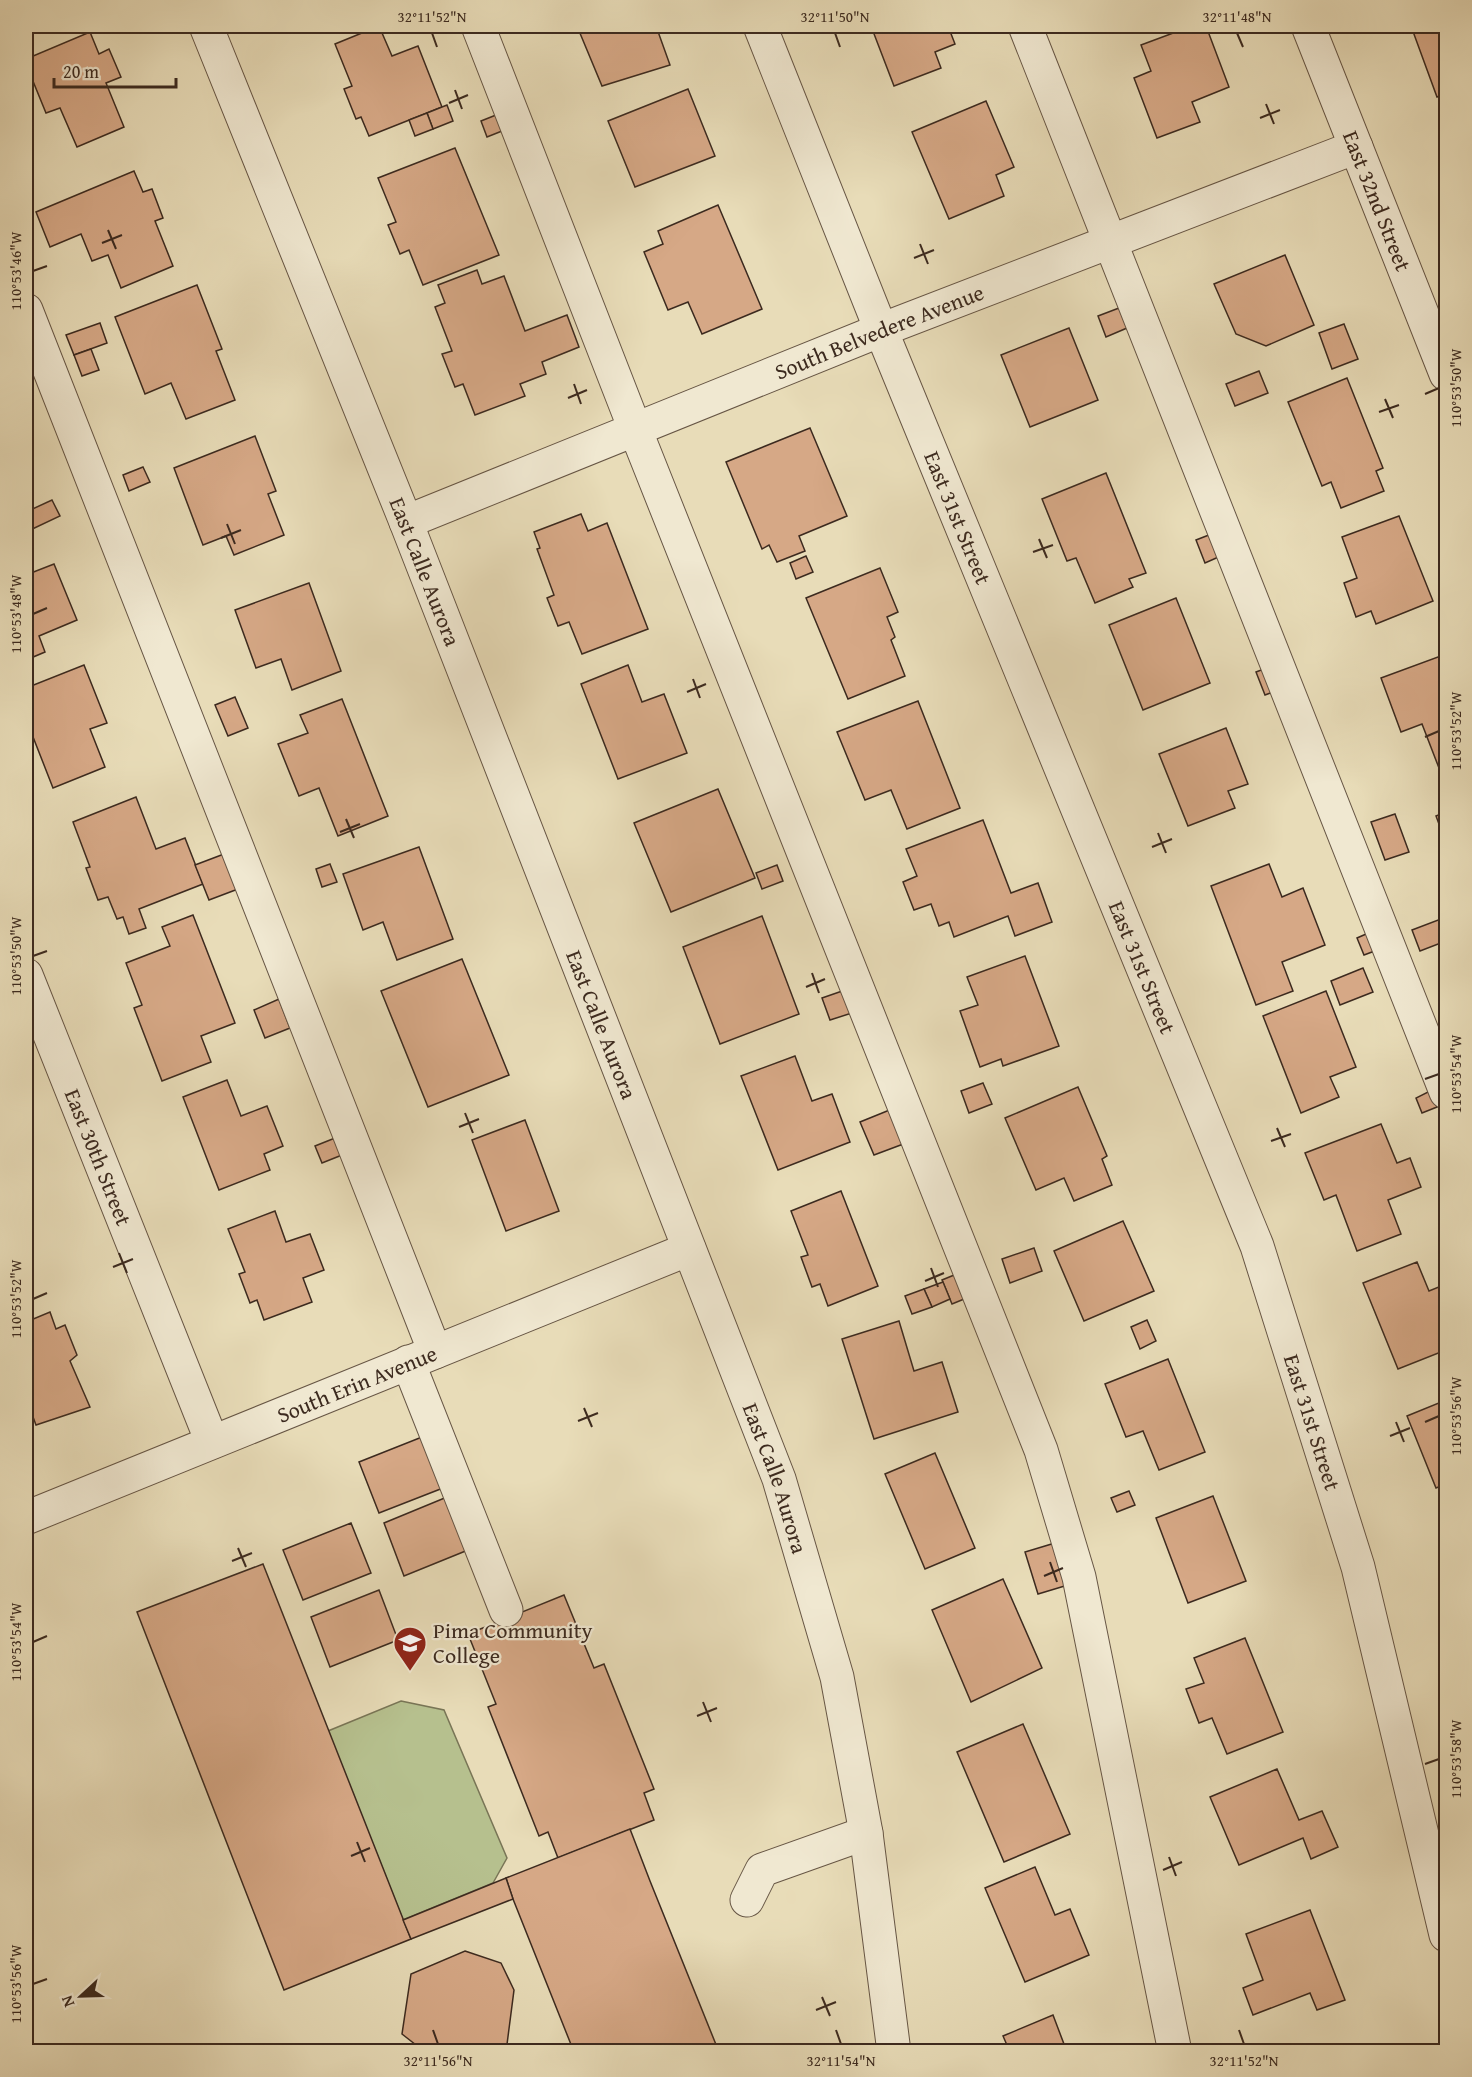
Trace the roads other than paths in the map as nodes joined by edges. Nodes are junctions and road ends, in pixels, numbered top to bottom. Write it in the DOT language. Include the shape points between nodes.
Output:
graph roads {
  1 [pos="206,26"];
  2 [pos="478,26"];
  3 [pos="760,26"];
  4 [pos="1025,26"];
  5 [pos="1308,26"];
  6 [pos="1356,147"];
  7 [pos="1110,241"];
  8 [pos="26,310"];
  9 [pos="881,330"];
  10 [pos="1446,374"];
  11 [pos="635,429"];
  12 [pos="406,522"];
  13 [pos="26,975"];
  14 [pos="1446,1092"];
  15 [pos="689,1249"];
  16 [pos="422,1357"];
  17 [pos="213,1442"];
  18 [pos="26,1518"];
  19 [pos="506,1610"];
  20 [pos="866,1833"];
  21 [pos="747,1900"];
  22 [pos="1446,1935"];
  23 [pos="894,2052"];
  24 [pos="1175,2052"];
  1 -- 12 [label="street, East Calle Aurora"];
  2 -- 11 [label="street"];
  3 -- 9 [label="street, East 31st Street"];
  4 -- 7 [label="street"];
  5 -- 6 [label="street, East 32nd Street"];
  6 -- 7 [label="street, South Belvedere Avenue"];
  6 -- 10 [label="street, East 32nd Street"];
  7 -- 9 [label="street, South Belvedere Avenue"];
  7 -- 14 [label="street"];
  8 -- 16 [label="street"];
  9 -- 11 [label="street, South Belvedere Avenue"];
  9 -- 22 [label="street, East 31st Street" via="1257,1246 1358,1567"];
  11 -- 12 [label="street, South Belvedere Avenue"];
  11 -- 24 [label="street" via="1041,1450 1079,1577"];
  12 -- 15 [label="street, East Calle Aurora"];
  13 -- 17 [label="street, East 30th Street"];
  15 -- 16 [label="street, South Erin Avenue"];
  15 -- 20 [label="street, East Calle Aurora" via="779,1479 837,1677"];
  16 -- 17 [label="street, South Erin Avenue"];
  16 -- 19 [label="street"];
  17 -- 18 [label="street, South Erin Avenue"];
  20 -- 21 [label="street" via="762,1870"];
  20 -- 23 [label="street, East Calle Aurora"];
}
